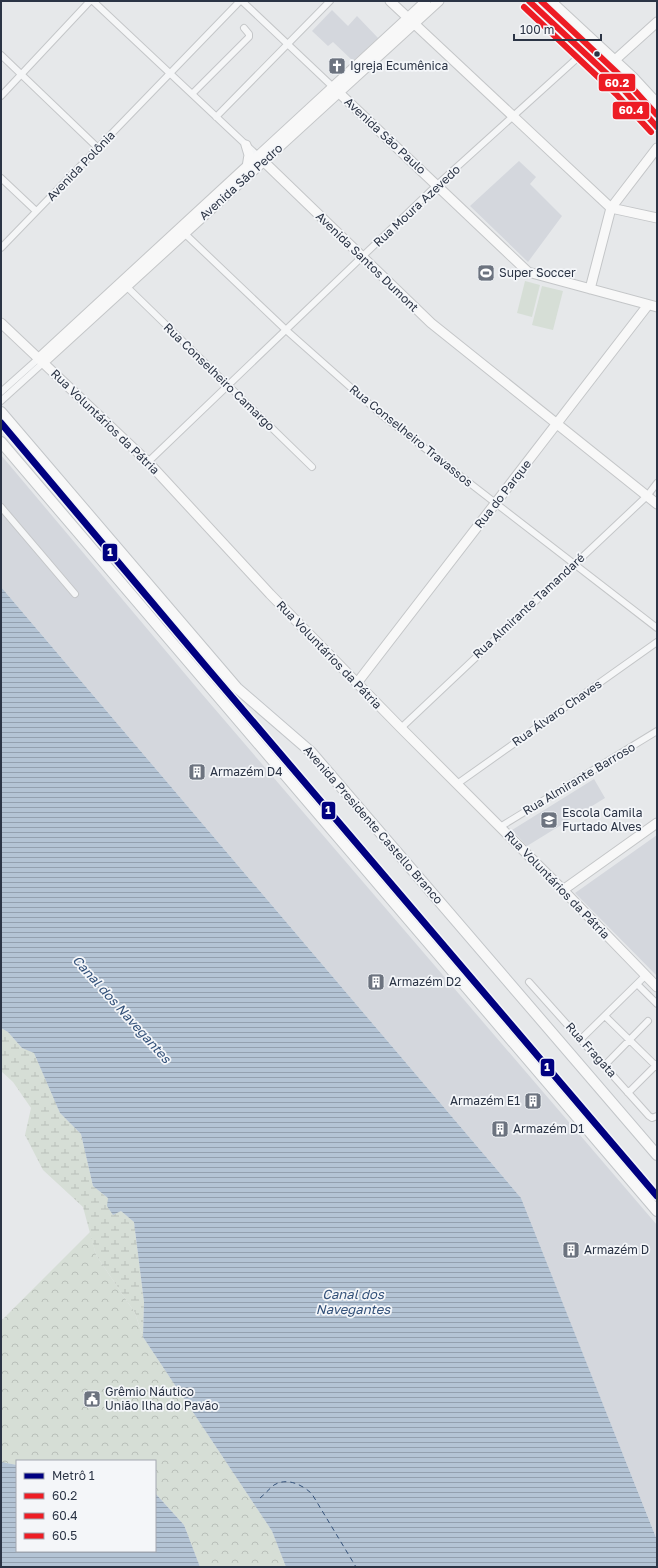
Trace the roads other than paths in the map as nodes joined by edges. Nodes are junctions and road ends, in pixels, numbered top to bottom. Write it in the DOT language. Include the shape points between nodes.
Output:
graph roads {
  1 [pos="90,1"];
  2 [pos="93,1"];
  3 [pos="241,1"];
  4 [pos="330,1"];
  5 [pos="390,1"];
  6 [pos="426,1"];
  7 [pos="439,1"];
  8 [pos="529,1"];
  9 [pos="555,2"];
  10 [pos="411,21"];
  11 [pos="657,22"];
  12 [pos="244,28"];
  13 [pos="287,44"];
  14 [pos="584,52"];
  15 [pos="1,55"];
  16 [pos="615,60"];
  17 [pos="21,74"];
  18 [pos="170,74"];
  19 [pos="180,82"];
  20 [pos="161,83"];
  21 [pos="336,90"];
  22 [pos="192,94"];
  23 [pos="1,96"];
  24 [pos="657,103"];
  25 [pos="512,116"];
  26 [pos="216,117"];
  27 [pos="657,127"];
  28 [pos="246,145"];
  29 [pos="98,148"];
  30 [pos="657,148"];
  31 [pos="260,159"];
  32 [pos="247,166"];
  33 [pos="1,178"];
  34 [pos="437,186"];
  35 [pos="611,208"];
  36 [pos="36,211"];
  37 [pos="657,218"];
  38 [pos="182,231"];
  39 [pos="1,248"];
  40 [pos="362,258"];
  41 [pos="127,287"];
  42 [pos="590,289"];
  43 [pos="653,306"];
  44 [pos="1,323"];
  45 [pos="286,330"];
  46 [pos="41,360"];
  47 [pos="228,386"];
  48 [pos="1,392"];
  49 [pos="1,401"];
  50 [pos="3,414"];
  51 [pos="556,424"];
  52 [pos="1,442"];
  53 [pos="148,462"];
  54 [pos="312,467"];
  55 [pos="657,483"];
  56 [pos="647,496"];
  57 [pos="495,503"];
  58 [pos="657,504"];
  59 [pos="1,507"];
  60 [pos="574,564"];
  61 [pos="75,594"];
  62 [pos="657,628"];
  63 [pos="657,642"];
  64 [pos="357,683"];
  65 [pos="401,728"];
  66 [pos="657,731"];
  67 [pos="457,784"];
  68 [pos="657,823"];
  69 [pos="500,827"];
  70 [pos="563,890"];
  71 [pos="645,976"];
  72 [pos="529,982"];
  73 [pos="637,984"];
  74 [pos="657,988"];
  75 [pos="657,1004"];
  76 [pos="605,1016"];
  77 [pos="648,1021"];
  78 [pos="581,1039"];
  79 [pos="629,1040"];
  80 [pos="604,1066"];
  81 [pos="656,1066"];
  82 [pos="628,1093"];
  83 [pos="655,1117"];
  84 [pos="657,1156"];
  85 [pos="657,1211"];
  1 -- 17 [label="street"];
  2 -- 18 [label="street, Avenida Santos Dumont"];
  3 -- 13 [label="street, Avenida São Paulo"];
  3 -- 18 [label="street, Avenida Polônia"];
  4 -- 13 [label="street"];
  5 -- 10 [label="street"];
  6 -- 10 [label="street, Avenida São Pedro"];
  7 -- 10 [label="street, Avenida São Pedro"];
  8 -- 14 [label="street"];
  9 -- 16 [label="street"];
  10 -- 21 [label="street, Avenida São Pedro"];
  10 -- 25 [label="street"];
  11 -- 16 [label="street"];
  12 -- 22 [label="street" via="249,36"];
  13 -- 21 [label="street, Avenida São Paulo"];
  13 -- 26 [label="street"];
  14 -- 25 [label="street, Rua Moura Azevedo"];
  14 -- 27 [label="street" via="622,88"];
  15 -- 17 [label="street"];
  16 -- 24 [label="street"];
  17 -- 23 [label="street"];
  17 -- 29 [label="street"];
  18 -- 19 [label="street, Avenida Santos Dumont"];
  18 -- 20 [label="street, Avenida Polônia"];
  19 -- 20 [label="street"];
  19 -- 22 [label="street, Avenida Santos Dumont"];
  20 -- 29 [label="street, Avenida Polônia"];
  21 -- 31 [label="street, Avenida São Pedro"];
  21 -- 34 [label="street, Avenida São Paulo"];
  22 -- 26 [label="street, Avenida Santos Dumont"];
  25 -- 34 [label="street, Rua Moura Azevedo"];
  25 -- 35 [label="street"];
  26 -- 28 [label="street, Avenida Santos Dumont"];
  28 -- 31 [label="street, Avenida Santos Dumont"];
  28 -- 32 [label="street" via="249,155"];
  29 -- 36 [label="street, Avenida Polônia"];
  30 -- 35 [label="street"];
  31 -- 32 [label="street, Avenida São Pedro"];
  31 -- 38 [label="street, Avenida São Pedro"];
  31 -- 40 [label="street, Avenida Santos Dumont"];
  32 -- 38 [label="street, Avenida São Pedro"];
  33 -- 36 [label="street"];
  34 -- 40 [label="street, Rua Moura Azevedo"];
  34 -- 42 [label="street, Avenida São Paulo" via="528,272"];
  35 -- 37 [label="street"];
  35 -- 42 [label="street"];
  36 -- 39 [label="street, Avenida Polônia"];
  38 -- 41 [label="street, Avenida São Pedro"];
  38 -- 45 [label="street, Rua Conselheiro Travassos"];
  38 -- 46 [label="street, Avenida São Pedro"];
  40 -- 45 [label="street, Rua Moura Azevedo"];
  40 -- 51 [label="street, Avenida Santos Dumont" via="431,323"];
  41 -- 46 [label="street, Avenida São Pedro"];
  41 -- 47 [label="street, Rua Conselheiro Camargo"];
  42 -- 43 [label="street"];
  43 -- 51 [label="street, Rua do Parque"];
  44 -- 46 [label="street, Rua Voluntários da Pátria"];
  45 -- 47 [label="street, Rua Moura Azevedo"];
  45 -- 57 [label="street, Rua Conselheiro Travassos" via="383,416"];
  46 -- 48 [label="street"];
  46 -- 49 [label="street"];
  46 -- 53 [label="street, Rua Voluntários da Pátria"];
  47 -- 53 [label="street, Rua Moura Azevedo"];
  47 -- 54 [label="street, Rua Conselheiro Camargo"];
  50 -- 84 [label="main road, Avenida Presidente Castello Branco" via="237,688 312,752"];
  51 -- 56 [label="street, Avenida Santos Dumont"];
  51 -- 57 [label="street, Rua do Parque"];
  52 -- 85 [label="main road"];
  53 -- 64 [label="street, Rua Voluntários da Pátria" via="270,594"];
  55 -- 56 [label="street, Rua Almirante Tamandaré"];
  56 -- 58 [label="street, Avenida Santos Dumont"];
  56 -- 60 [label="street, Rua Almirante Tamandaré"];
  57 -- 60 [label="street, Rua Conselheiro Travassos"];
  57 -- 64 [label="street, Rua do Parque"];
  59 -- 61 [label="street"];
  60 -- 62 [label="street, Rua Conselheiro Travassos"];
  60 -- 65 [label="street, Rua Almirante Tamandaré"];
  63 -- 67 [label="street, Rua Álvaro Chaves"];
  64 -- 65 [label="street, Rua Voluntários da Pátria"];
  65 -- 67 [label="street, Rua Voluntários da Pátria"];
  66 -- 69 [label="street, Rua Almirante Barroso"];
  67 -- 69 [label="street, Rua Voluntários da Pátria"];
  68 -- 70 [label="street"];
  69 -- 70 [label="street, Rua Voluntários da Pátria"];
  70 -- 71 [label="street, Rua Voluntários da Pátria"];
  71 -- 73 [label="street"];
  71 -- 74 [label="street, Rua Voluntários da Pátria"];
  72 -- 78 [label="street, Rua Fragata"];
  73 -- 75 [label="street"];
  73 -- 76 [label="street"];
  76 -- 78 [label="street"];
  76 -- 79 [label="street"];
  77 -- 79 [label="street"];
  78 -- 80 [label="street, Rua Fragata"];
  79 -- 80 [label="street"];
  79 -- 81 [label="street"];
  80 -- 82 [label="street, Rua Fragata"];
  81 -- 82 [label="street"];
  82 -- 83 [label="street, Rua Fragata"];
}
